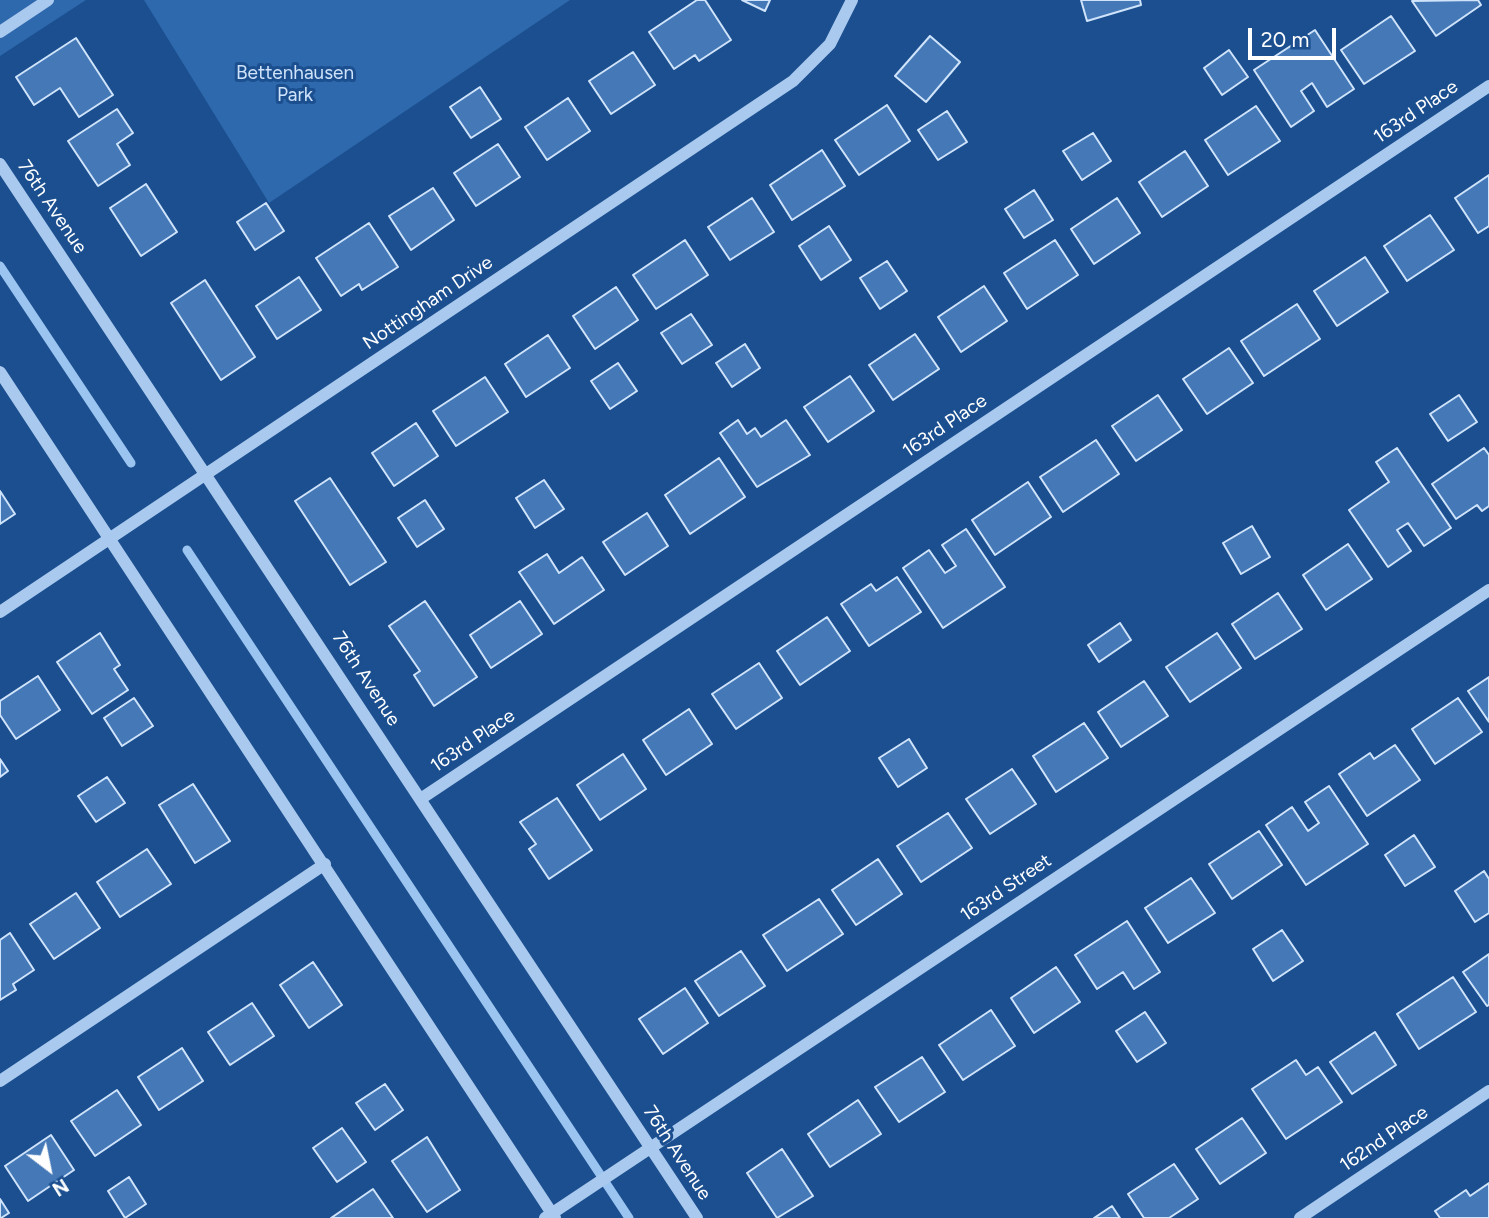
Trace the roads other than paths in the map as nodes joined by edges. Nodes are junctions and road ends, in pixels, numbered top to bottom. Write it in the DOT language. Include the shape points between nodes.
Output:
graph roads {
  1 [pos="48,0"];
  2 [pos="852,0"];
  3 [pos="0,32"];
  4 [pos="1489,86"];
  5 [pos="1,168"];
  6 [pos="0,372"];
  7 [pos="207,474"];
  8 [pos="108,539"];
  9 [pos="1489,590"];
  10 [pos="0,612"];
  11 [pos="422,798"];
  12 [pos="325,864"];
  13 [pos="0,1081"];
  14 [pos="1489,1091"];
  15 [pos="650,1148"];
  16 [pos="551,1216"];
  17 [pos="696,1218"];
  18 [pos="1300,1218"];
  1 -- 3 [label="street"];
  2 -- 7 [label="street, Nottingham Drive" via="830,44 793,81"];
  4 -- 11 [label="street, 163rd Place"];
  5 -- 7 [label="street, 76th Avenue"];
  6 -- 8 [label="street"];
  7 -- 8 [label="street, Nottingham Drive"];
  7 -- 11 [label="street, 76th Avenue"];
  8 -- 10 [label="street, Nottingham Drive"];
  8 -- 12 [label="street"];
  9 -- 15 [label="street, 163rd Street"];
  11 -- 15 [label="street, 76th Avenue"];
  12 -- 13 [label="street"];
  12 -- 16 [label="street"];
  14 -- 18 [label="street, 162nd Place"];
  15 -- 16 [label="street, 163rd Street"];
  15 -- 17 [label="street, 76th Avenue"];
}
